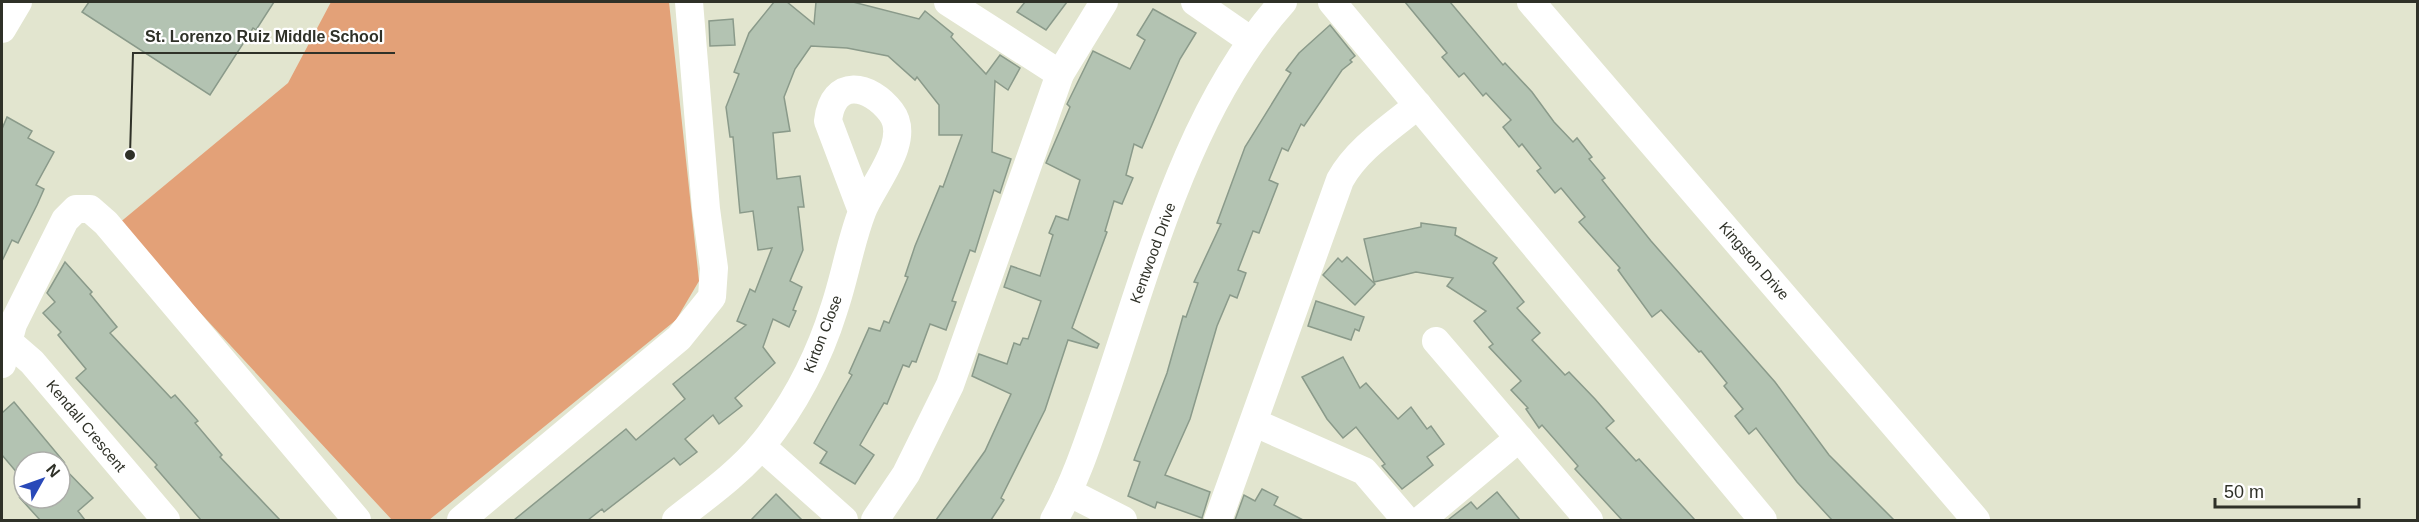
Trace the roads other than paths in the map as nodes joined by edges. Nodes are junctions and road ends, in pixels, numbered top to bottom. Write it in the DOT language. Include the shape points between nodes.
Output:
graph roads {
  1 [pos="689,2"];
  2 [pos="948,2"];
  3 [pos="1104,2"];
  4 [pos="1195,2"];
  5 [pos="1282,2"];
  6 [pos="1332,2"];
  7 [pos="1531,2"];
  8 [pos="1250,40"];
  9 [pos="1060,74"];
  10 [pos="1418,105"];
  11 [pos="862,211"];
  12 [pos="1436,341"];
  13 [pos="4,347"];
  14 [pos="1255,423"];
  15 [pos="1519,438"];
  16 [pos="761,446"];
  17 [pos="1060,512"];
  18 [pos="166,520"];
  19 [pos="357,520"];
  20 [pos="461,520"];
  21 [pos="676,520"];
  22 [pos="844,520"];
  23 [pos="875,520"];
  24 [pos="1123,520"];
  25 [pos="1218,520"];
  26 [pos="1406,520"];
  27 [pos="1421,520"];
  28 [pos="1589,520"];
  29 [pos="1763,520"];
  30 [pos="1976,520"];
  1 -- 20 [label="street" via="714,268 712,297 679,338"];
  2 -- 9 [label="street"];
  3 -- 9 [label="street"];
  4 -- 8 [label="street"];
  5 -- 8 [label="street, Kentwood Drive"];
  6 -- 10 [label="street"];
  7 -- 30 [label="street, Kingston Drive"];
  8 -- 17 [label="street, Kentwood Drive" via="1220,89 1167,214"];
  9 -- 23 [label="street" via="950,385 906,474"];
  10 -- 14 [label="street" via="1360,153 1340,180"];
  10 -- 29 [label="street"];
  11 -- 16 [label="street, Kirton Close" via="824,338 796,394"];
  12 -- 15 [label="street"];
  13 -- 18 [label="street, Kendall Crescent" via="32,363"];
  13 -- 19 [label="street" via="65,220 76,209 90,209 106,223"];
  14 -- 25 [label="street"];
  14 -- 26 [label="street" via="1364,471"];
  15 -- 27 [label="street"];
  15 -- 28 [label="street"];
  16 -- 21 [label="street, Kirton Close"];
  16 -- 22 [label="street"];
  17 -- 24 [label="street"];
}
